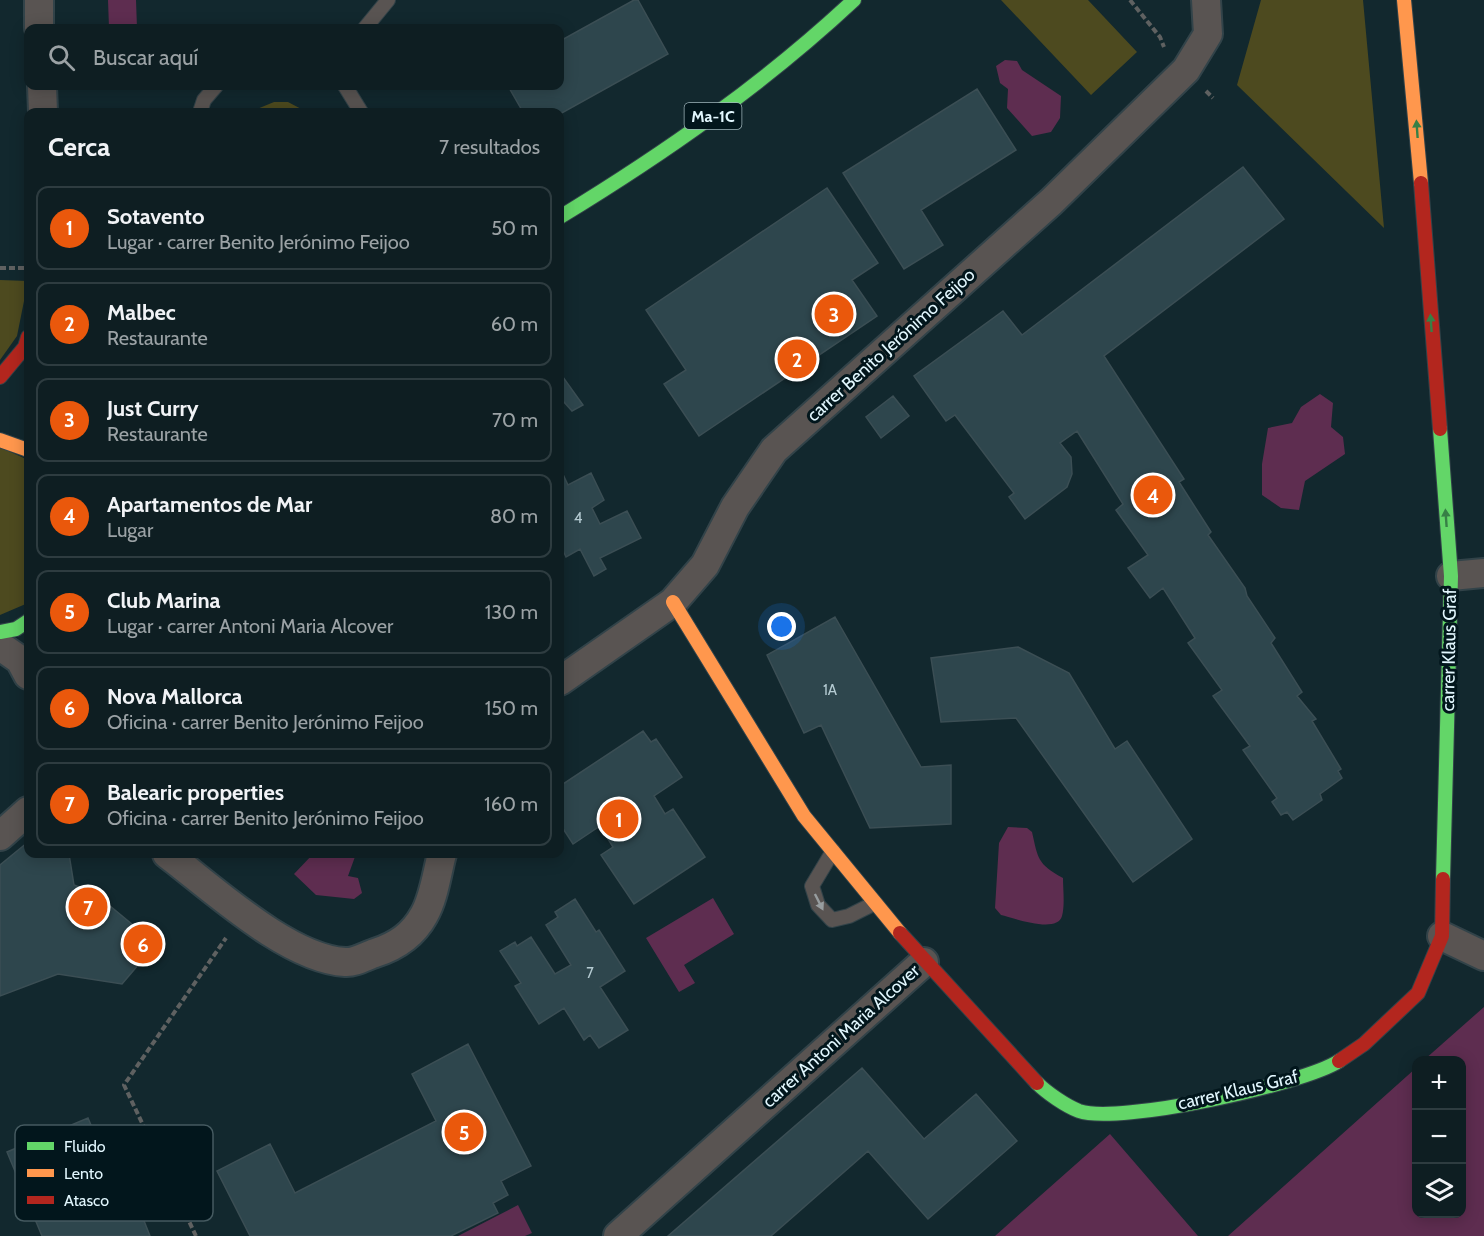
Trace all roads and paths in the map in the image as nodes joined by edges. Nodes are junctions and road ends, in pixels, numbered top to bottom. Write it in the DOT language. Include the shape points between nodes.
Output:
graph roads {
  1 [pos="39,0"];
  2 [pos="388,0"];
  3 [pos="854,0"];
  4 [pos="1206,0"];
  5 [pos="1404,0"];
  6 [pos="39,24"];
  7 [pos="367,24"];
  8 [pos="42,90"];
  9 [pos="213,90"];
  10 [pos="347,90"];
  11 [pos="43,108"];
  12 [pos="201,108"];
  13 [pos="359,108"];
  14 [pos="564,214"];
  15 [pos="0,268"];
  16 [pos="24,268"];
  17 [pos="24,348"];
  18 [pos="0,377"];
  19 [pos="0,440"];
  20 [pos="24,449"];
  21 [pos="1484,573"];
  22 [pos="1451,576"];
  23 [pos="673,602"];
  24 [pos="24,623"];
  25 [pos="0,632"];
  26 [pos="0,646"];
  27 [pos="24,668"];
  28 [pos="564,678"];
  29 [pos="24,815"];
  30 [pos="0,836"];
  31 [pos="833,851"];
  32 [pos="172,858"];
  33 [pos="441,858"];
  34 [pos="876,903"];
  35 [pos="243,913"];
  36 [pos="1442,936"];
  37 [pos="1484,956"];
  38 [pos="924,962"];
  39 [pos="143,1125"];
  40 [pos="189,1221"];
  41 [pos="196,1236"];
  42 [pos="618,1236"];
  1 -- 6 [label="street"];
  2 -- 7 [label="lane"];
  3 -- 14 [label="street, Ma-1C" via="774,71 664,152"];
  4 -- 23 [label="street, carrer Benito Jerónimo Feijoo" via="1208,34 1186,70 1051,202 774,450 735,507 705,565"];
  22 -- 5 [label="street, one-way"];
  8 -- 11 [label="street"];
  9 -- 12 [label="lane"];
  10 -- 13 [label="lane"];
  15 -- 16 [label="path"];
  17 -- 18 [label="street"];
  19 -- 20 [label="street"];
  21 -- 22 [label="street, carrer Klaus Graf"];
  22 -- 36 [label="street, carrer Klaus Graf"];
  23 -- 28 [label="street, carrer Benito Jerónimo Feijoo"];
  23 -- 31 [label="street, carrer Antoni Maria Alcover" via="804,816"];
  24 -- 25 [label="street"];
  26 -- 27 [label="street"];
  29 -- 30 [label="street"];
  31 -- 34 [label="street, carrer Antoni Maria Alcover"];
  31 -- 34 [label="lane, one-way" via="812,886 818,905 832,920"];
  32 -- 35 [label="street"];
  33 -- 35 [label="street" via="426,914 407,938 346,962 313,955"];
  34 -- 38 [label="street, carrer Antoni Maria Alcover"];
  35 -- 39 [label="path" via="124,1085"];
  36 -- 37 [label="street"];
  36 -- 38 [label="street, carrer Klaus Graf" via="1418,993 1364,1044 1331,1066 1286,1082 1107,1115 1079,1111 1039,1086"];
  38 -- 42 [label="street, carrer Antoni Maria Alcover"];
  40 -- 41 [label="path"];
}
